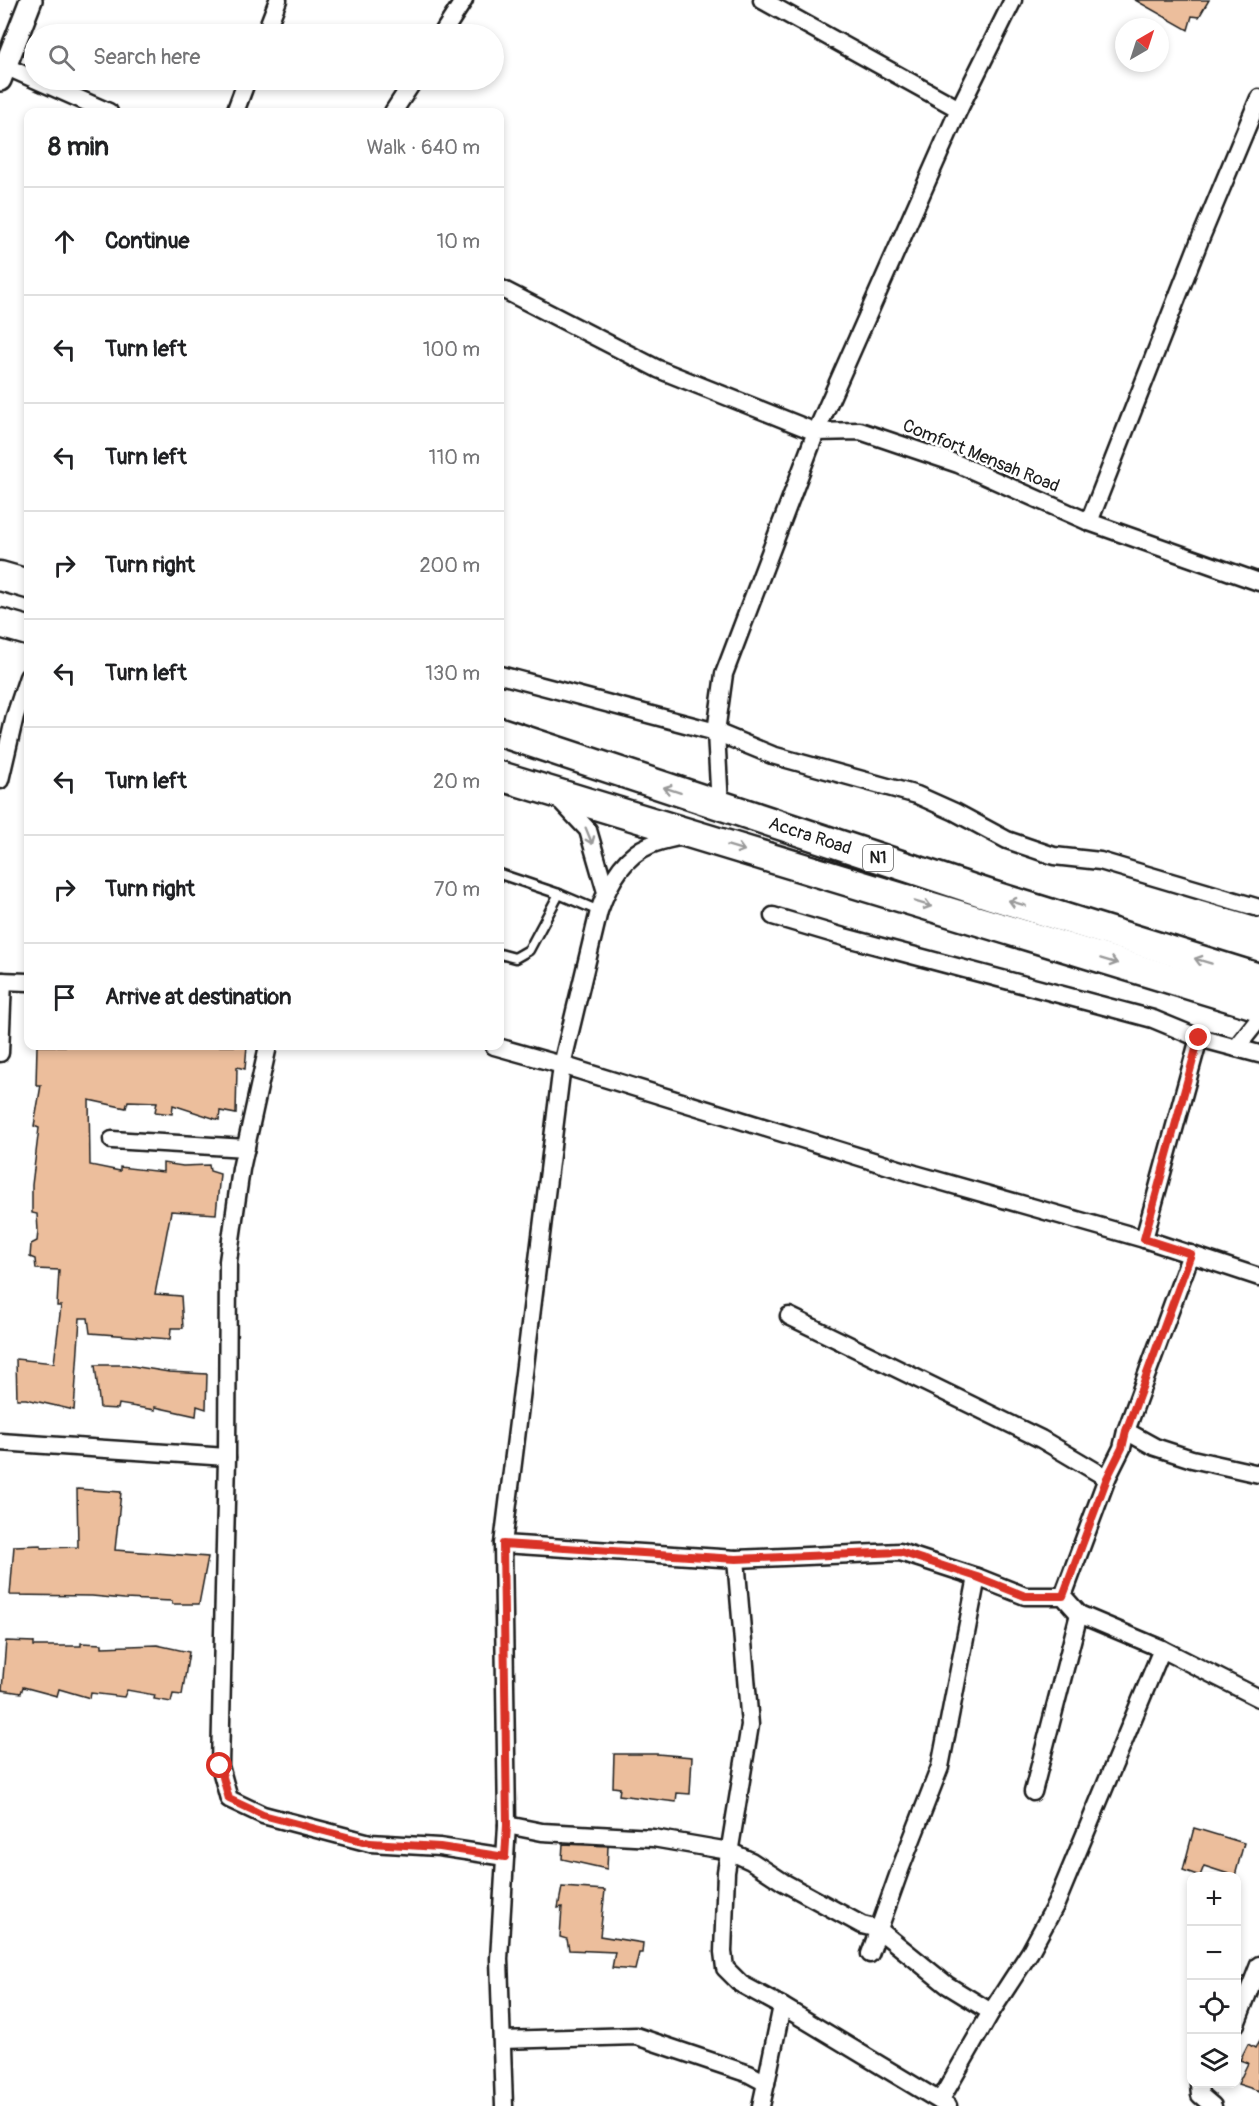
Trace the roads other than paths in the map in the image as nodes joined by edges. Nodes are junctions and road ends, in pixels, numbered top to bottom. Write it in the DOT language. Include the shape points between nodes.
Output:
graph roads {
  1 [pos="31,0"];
  2 [pos="278,0"];
  3 [pos="464,0"];
  4 [pos="762,0"];
  5 [pos="1013,0"];
  6 [pos="269,24"];
  7 [pos="448,24"];
  8 [pos="2,70"];
  9 [pos="24,79"];
  10 [pos="53,90"];
  11 [pos="243,90"];
  12 [pos="407,90"];
  13 [pos="1259,98"];
  14 [pos="100,108"];
  15 [pos="236,108"];
  16 [pos="396,108"];
  17 [pos="958,109"];
  18 [pos="504,290"];
  19 [pos="816,432"];
  20 [pos="1089,522"];
  21 [pos="0,576"];
  22 [pos="1259,582"];
  23 [pos="24,583"];
  24 [pos="0,622"];
  25 [pos="24,630"];
  26 [pos="504,676"];
  27 [pos="24,689"];
  28 [pos="716,732"];
  29 [pos="504,733"];
  30 [pos="504,777"];
  31 [pos="0,780"];
  32 [pos="552,792"];
  33 [pos="720,806"];
  34 [pos="692,834"];
  35 [pos="504,875"];
  36 [pos="606,892"];
  37 [pos="559,894"];
  38 [pos="1259,908"];
  39 [pos="599,910"];
  40 [pos="773,916"];
  41 [pos="504,955"];
  42 [pos="1259,978"];
  43 [pos="2,981"];
  44 [pos="24,982"];
  45 [pos="1259,1006"];
  46 [pos="1259,1019"];
  47 [pos="1199,1038"];
  48 [pos="1236,1048"];
  49 [pos="504,1049"];
  50 [pos="267,1050"];
  51 [pos="0,1053"];
  52 [pos="1259,1054"];
  53 [pos="562,1065"];
  54 [pos="112,1140"];
  55 [pos="246,1148"];
  56 [pos="1144,1239"];
  57 [pos="1191,1254"];
  58 [pos="1259,1277"];
  59 [pos="789,1316"];
  60 [pos="1126,1431"];
  61 [pos="0,1442"];
  62 [pos="227,1457"];
  63 [pos="1259,1474"];
  64 [pos="1107,1478"];
  65 [pos="503,1544"];
  66 [pos="736,1559"];
  67 [pos="977,1577"];
  68 [pos="1063,1596"];
  69 [pos="1079,1614"];
  70 [pos="1162,1649"];
  71 [pos="1259,1698"];
  72 [pos="1033,1792"];
  73 [pos="507,1825"];
  74 [pos="729,1851"];
  75 [pos="505,1857"];
  76 [pos="878,1929"];
  77 [pos="870,1954"];
  78 [pos="1259,1965"];
  79 [pos="782,2006"];
  80 [pos="1241,2011"];
  81 [pos="991,2012"];
  82 [pos="502,2040"];
  83 [pos="766,2083"];
  84 [pos="1199,2088"];
  85 [pos="944,2104"];
  86 [pos="504,2106"];
  87 [pos="761,2106"];
  88 [pos="1214,2106"];
  1 -- 8 [label="street"];
  2 -- 6 [label="street"];
  3 -- 7 [label="street"];
  4 -- 17 [label="street"];
  5 -- 17 [label="street"];
  8 -- 9 [label="street"];
  10 -- 14 [label="street"];
  11 -- 15 [label="street"];
  12 -- 16 [label="street"];
  13 -- 20 [label="street"];
  17 -- 19 [label="street"];
  18 -- 19 [label="street" via="658,369"];
  19 -- 20 [label="street, Comfort Mensah Road" via="860,431 958,464"];
  19 -- 28 [label="street" via="724,674"];
  20 -- 22 [label="street, Comfort Mensah Road"];
  21 -- 23 [label="highway"];
  24 -- 25 [label="highway"];
  26 -- 28 [label="street"];
  27 -- 31 [label="street"];
  28 -- 33 [label="street"];
  28 -- 38 [label="street" via="772,755 917,795 1024,847 1053,856 1100,861"];
  33 -- 29 [label="highway, Accra Road / N1, one-way"];
  30 -- 32 [label="highway, Accra Road / N1"];
  32 -- 34 [label="highway, Accra Road / N1"];
  32 -- 36 [label="street, one-way" via="588,830"];
  42 -- 33 [label="highway, Accra Road / N1, one-way"];
  34 -- 36 [label="street" via="649,845 624,862"];
  34 -- 45 [label="highway, Accra Road / N1, one-way"];
  35 -- 37 [label="lane"];
  36 -- 39 [label="street"];
  37 -- 39 [label="lane"];
  37 -- 41 [label="lane" via="529,950 515,957"];
  39 -- 53 [label="street"];
  40 -- 47 [label="street" via="1153,1019"];
  43 -- 44 [label="street"];
  43 -- 51 [label="street"];
  46 -- 48 [label="street"];
  47 -- 48 [label="street"];
  47 -- 56 [label="street"];
  48 -- 52 [label="street"];
  49 -- 53 [label="street"];
  50 -- 55 [label="street"];
  53 -- 56 [label="street" via="915,1174"];
  53 -- 65 [label="street"];
  54 -- 55 [label="street"];
  55 -- 62 [label="street" via="228,1261"];
  56 -- 57 [label="street"];
  57 -- 58 [label="street"];
  57 -- 60 [label="street"];
  59 -- 64 [label="street" via="1041,1439"];
  60 -- 63 [label="street" via="1155,1447 1192,1459"];
  60 -- 64 [label="street"];
  61 -- 62 [label="street"];
  62 -- 75 [label="street" via="220,1766 229,1799 263,1815 370,1843 440,1847"];
  64 -- 68 [label="street"];
  65 -- 66 [label="street"];
  65 -- 73 [label="street"];
  66 -- 67 [label="street" via="900,1552"];
  66 -- 74 [label="street" via="750,1725"];
  67 -- 68 [label="street" via="1025,1596"];
  67 -- 76 [label="street" via="939,1767"];
  68 -- 69 [label="street"];
  69 -- 70 [label="street"];
  69 -- 72 [label="street"];
  70 -- 71 [label="street"];
  70 -- 81 [label="street" via="1056,1904"];
  73 -- 74 [label="street" via="542,1832 653,1838"];
  73 -- 75 [label="street"];
  74 -- 76 [label="street" via="862,1925"];
  74 -- 79 [label="street" via="725,1968 741,1984"];
  75 -- 82 [label="street" via="499,1959"];
  76 -- 77 [label="street"];
  76 -- 81 [label="street" via="947,1985"];
  78 -- 80 [label="street"];
  79 -- 83 [label="street"];
  79 -- 85 [label="street"];
  81 -- 85 [label="street"];
  82 -- 83 [label="street" via="636,2036"];
  82 -- 86 [label="street"];
  83 -- 87 [label="street"];
  84 -- 88 [label="street" via="1200,2095"];
}
